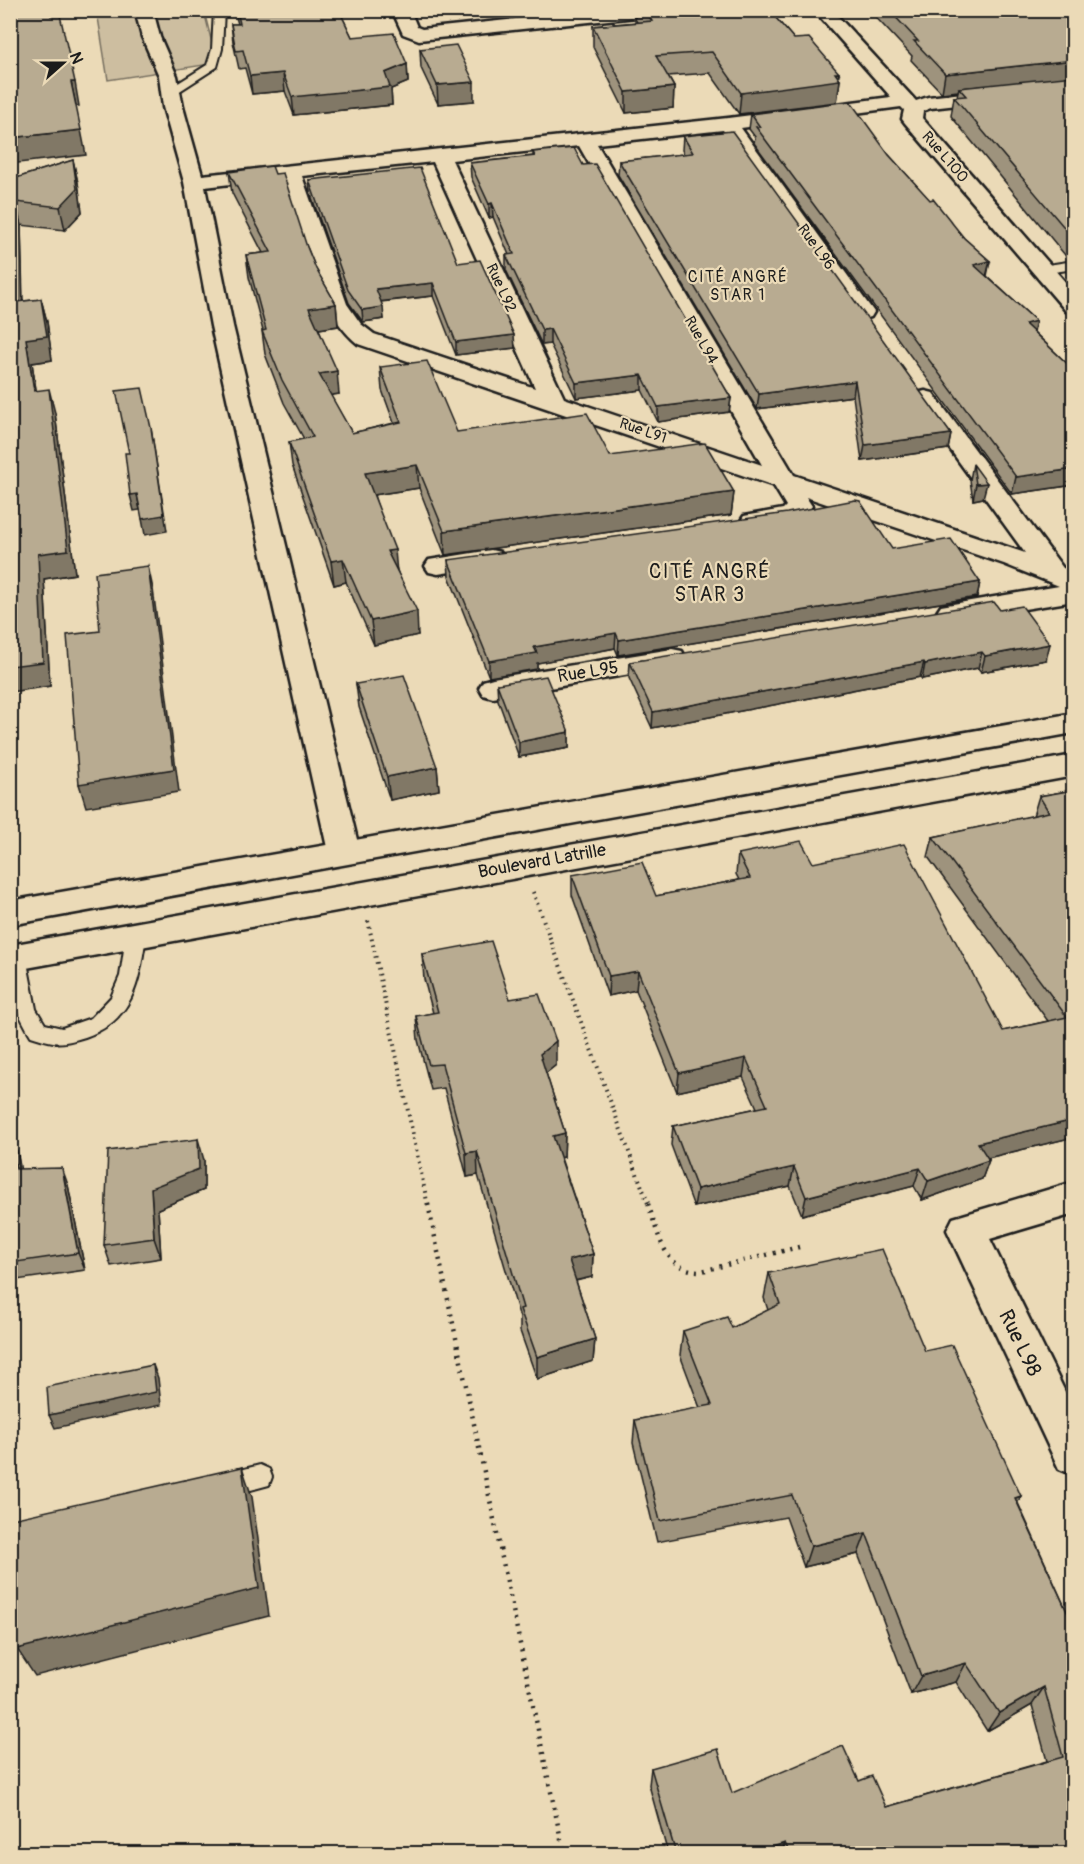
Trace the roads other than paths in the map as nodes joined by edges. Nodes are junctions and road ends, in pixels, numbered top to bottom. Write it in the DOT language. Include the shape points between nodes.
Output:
graph roads {
  1 [pos="144,10"];
  2 [pos="219,10"];
  3 [pos="401,10"];
  4 [pos="656,10"];
  5 [pos="822,10"];
  6 [pos="583,14"];
  7 [pos="1074,86"];
  8 [pos="171,92"];
  9 [pos="909,105"];
  10 [pos="728,124"];
  11 [pos="585,140"];
  12 [pos="444,165"];
  13 [pos="194,182"];
  14 [pos="294,182"];
  15 [pos="1074,265"];
  16 [pos="1041,270"];
  17 [pos="1074,306"];
  18 [pos="873,326"];
  19 [pos="915,384"];
  20 [pos="553,401"];
  21 [pos="782,478"];
  22 [pos="727,526"];
  23 [pos="519,555"];
  24 [pos="438,566"];
  25 [pos="1063,578"];
  26 [pos="1074,592"];
  27 [pos="922,617"];
  28 [pos="702,654"];
  29 [pos="493,688"];
  30 [pos="1074,723"];
  31 [pos="1074,765"];
  32 [pos="344,852"];
  33 [pos="10,913"];
  34 [pos="136,936"];
  35 [pos="13,958"];
  36 [pos="1074,1198"];
  37 [pos="1074,1455"];
  38 [pos="260,1478"];
  39 [pos="203,1490"];
  1 -- 8 [label="street"];
  2 -- 8 [label="lane" via="212,67"];
  3 -- 6 [label="street" via="409,30 415,34"];
  4 -- 6 [label="street"];
  5 -- 9 [label="street, Rue L100"];
  7 -- 9 [label="street"];
  8 -- 13 [label="street"];
  9 -- 10 [label="street"];
  9 -- 16 [label="street, Rue L100" via="912,119"];
  10 -- 11 [label="street"];
  10 -- 18 [label="street, Rue L96"];
  11 -- 12 [label="street"];
  11 -- 21 [label="street, Rue L94"];
  12 -- 14 [label="street"];
  12 -- 20 [label="street, Rue L92"];
  13 -- 14 [label="street"];
  13 -- 32 [label="street" via="222,326"];
  14 -- 20 [label="street, Rue L91" via="336,304 352,329 382,345"];
  15 -- 16 [label="lane"];
  16 -- 17 [label="street, Rue L100"];
  19 -- 25 [label="street"];
  20 -- 21 [label="street, Rue L91"];
  21 -- 22 [label="street, Rue L94" via="799,506 797,511 785,518"];
  21 -- 25 [label="street, Rue L91"];
  23 -- 24 [label="street"];
  26 -- 27 [label="street"];
  28 -- 29 [label="street, Rue L95"];
  30 -- 32 [label="street"];
  31 -- 34 [label="street, Boulevard Latrille"];
  32 -- 33 [label="street"];
  34 -- 35 [label="street, Boulevard Latrille"];
  34 -- 35 [label="lane" via="130,976 119,1002 98,1024 62,1036 38,1030 26,1010"];
  36 -- 37 [label="street, Rue L98" via="966,1230"];
  38 -- 39 [label="lane"];
}
